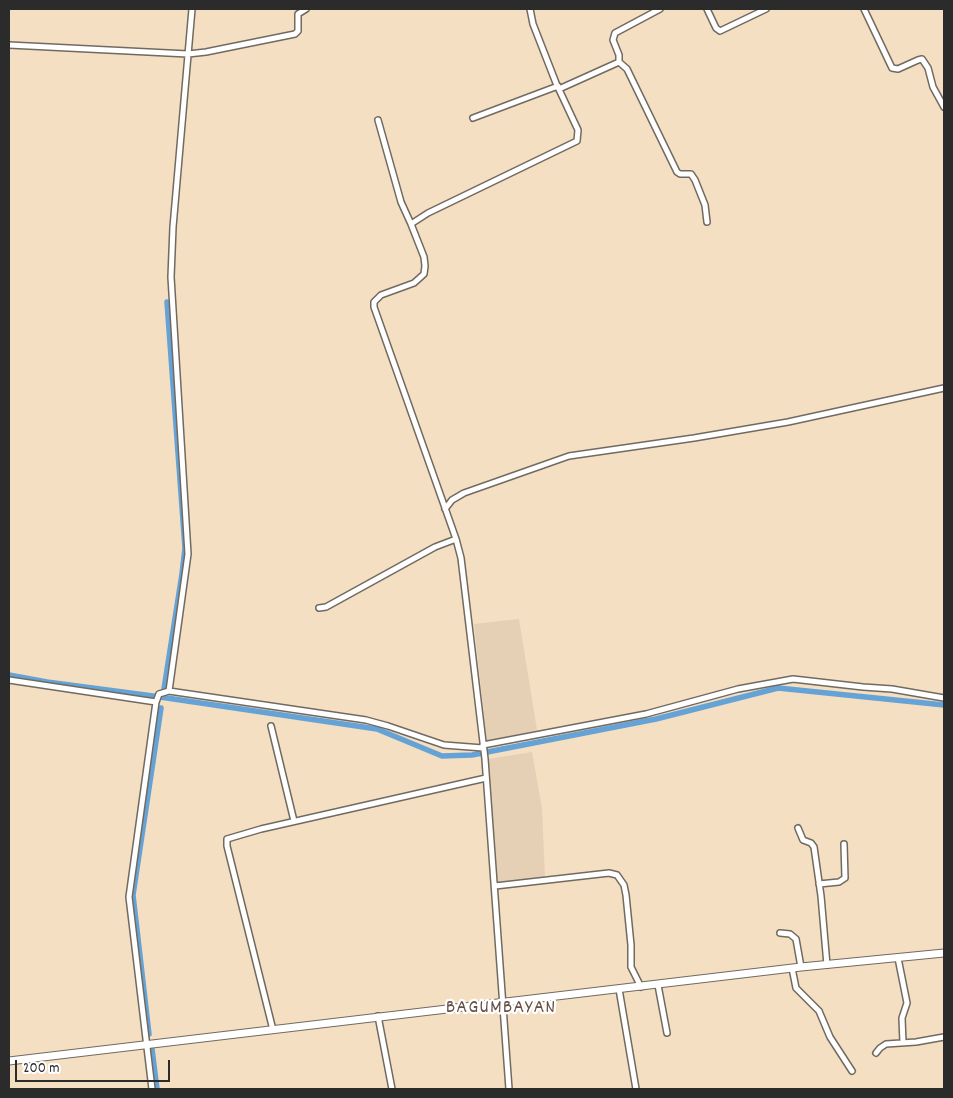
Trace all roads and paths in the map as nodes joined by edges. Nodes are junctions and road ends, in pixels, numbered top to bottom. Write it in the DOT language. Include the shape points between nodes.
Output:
graph roads {
  1 [pos="192,9"];
  2 [pos="306,9"];
  3 [pos="530,9"];
  4 [pos="660,9"];
  5 [pos="707,9"];
  6 [pos="766,9"];
  7 [pos="864,9"];
  8 [pos="9,45"];
  9 [pos="188,54"];
  10 [pos="619,62"];
  11 [pos="559,88"];
  12 [pos="944,107"];
  13 [pos="473,118"];
  14 [pos="378,120"];
  15 [pos="707,222"];
  16 [pos="411,224"];
  17 [pos="944,388"];
  18 [pos="441,498"];
  19 [pos="452,500"];
  20 [pos="445,509"];
  21 [pos="456,539"];
  22 [pos="318,608"];
  23 [pos="9,680"];
  24 [pos="169,691"];
  25 [pos="944,698"];
  26 [pos="156,702"];
  27 [pos="271,726"];
  28 [pos="483,748"];
  29 [pos="486,778"];
  30 [pos="294,821"];
  31 [pos="798,828"];
  32 [pos="844,844"];
  33 [pos="820,884"];
  34 [pos="495,886"];
  35 [pos="780,933"];
  36 [pos="944,953"];
  37 [pos="898,958"];
  38 [pos="827,965"];
  39 [pos="801,967"];
  40 [pos="792,968"];
  41 [pos="658,985"];
  42 [pos="641,987"];
  43 [pos="620,989"];
  44 [pos="504,1004"];
  45 [pos="378,1016"];
  46 [pos="273,1030"];
  47 [pos="667,1033"];
  48 [pos="944,1037"];
  49 [pos="903,1043"];
  50 [pos="146,1045"];
  51 [pos="876,1053"];
  52 [pos="9,1060"];
  53 [pos="852,1071"];
  54 [pos="152,1089"];
  55 [pos="392,1089"];
  56 [pos="509,1089"];
  57 [pos="636,1089"];
  1 -- 9 [label="street"];
  2 -- 9 [label="street" via="298,14 298,31 295,34 224,50"];
  3 -- 11 [label="street" via="532,24"];
  4 -- 10 [label="street" via="615,33 613,40 620,54"];
  5 -- 6 [label="street" via="720,31"];
  7 -- 12 [label="street" via="892,68 898,69 922,59"];
  8 -- 9 [label="street"];
  9 -- 24 [label="street" via="170,289 188,554"];
  10 -- 11 [label="street"];
  10 -- 15 [label="street" via="627,69 677,172 691,174 695,180 705,205"];
  11 -- 13 [label="street"];
  11 -- 16 [label="street" via="578,130 575,143 428,212"];
  14 -- 16 [label="street" via="401,202"];
  16 -- 18 [label="street" via="424,257 424,274 414,283 381,295 374,302 374,307"];
  17 -- 19 [label="street" via="788,422 569,456"];
  18 -- 19 [label="street"];
  18 -- 20 [label="street"];
  19 -- 20 [label="street"];
  20 -- 21 [label="street"];
  21 -- 22 [label="street" via="435,547 326,607"];
  21 -- 28 [label="street" via="466,589"];
  23 -- 26 [label="street"];
  24 -- 26 [label="street" via="159,694"];
  24 -- 28 [label="street" via="366,720 444,745"];
  25 -- 28 [label="street" via="793,679"];
  26 -- 50 [label="street" via="129,897"];
  27 -- 30 [label="street"];
  28 -- 29 [label="street"];
  29 -- 30 [label="street"];
  29 -- 34 [label="street"];
  30 -- 46 [label="street" via="231,836 226,841"];
  31 -- 33 [label="street" via="803,840 814,846"];
  32 -- 33 [label="street" via="845,878"];
  33 -- 38 [label="street"];
  34 -- 42 [label="street" via="609,873 617,875 626,895 632,944 631,967"];
  34 -- 44 [label="street"];
  35 -- 39 [label="street" via="790,934 796,939"];
  36 -- 37 [label="main road"];
  37 -- 38 [label="main road"];
  37 -- 49 [label="street" via="907,1002 902,1018"];
  38 -- 39 [label="main road"];
  39 -- 40 [label="main road"];
  40 -- 41 [label="main road"];
  40 -- 53 [label="street" via="796,988 819,1010 830,1037"];
  41 -- 42 [label="main road"];
  41 -- 47 [label="street"];
  42 -- 43 [label="main road"];
  43 -- 44 [label="main road"];
  43 -- 57 [label="street"];
  44 -- 45 [label="main road"];
  44 -- 56 [label="street"];
  45 -- 46 [label="main road"];
  45 -- 55 [label="street"];
  46 -- 50 [label="main road"];
  48 -- 49 [label="street"];
  49 -- 51 [label="street" via="882,1046"];
  50 -- 52 [label="main road"];
  50 -- 54 [label="street"];
}
